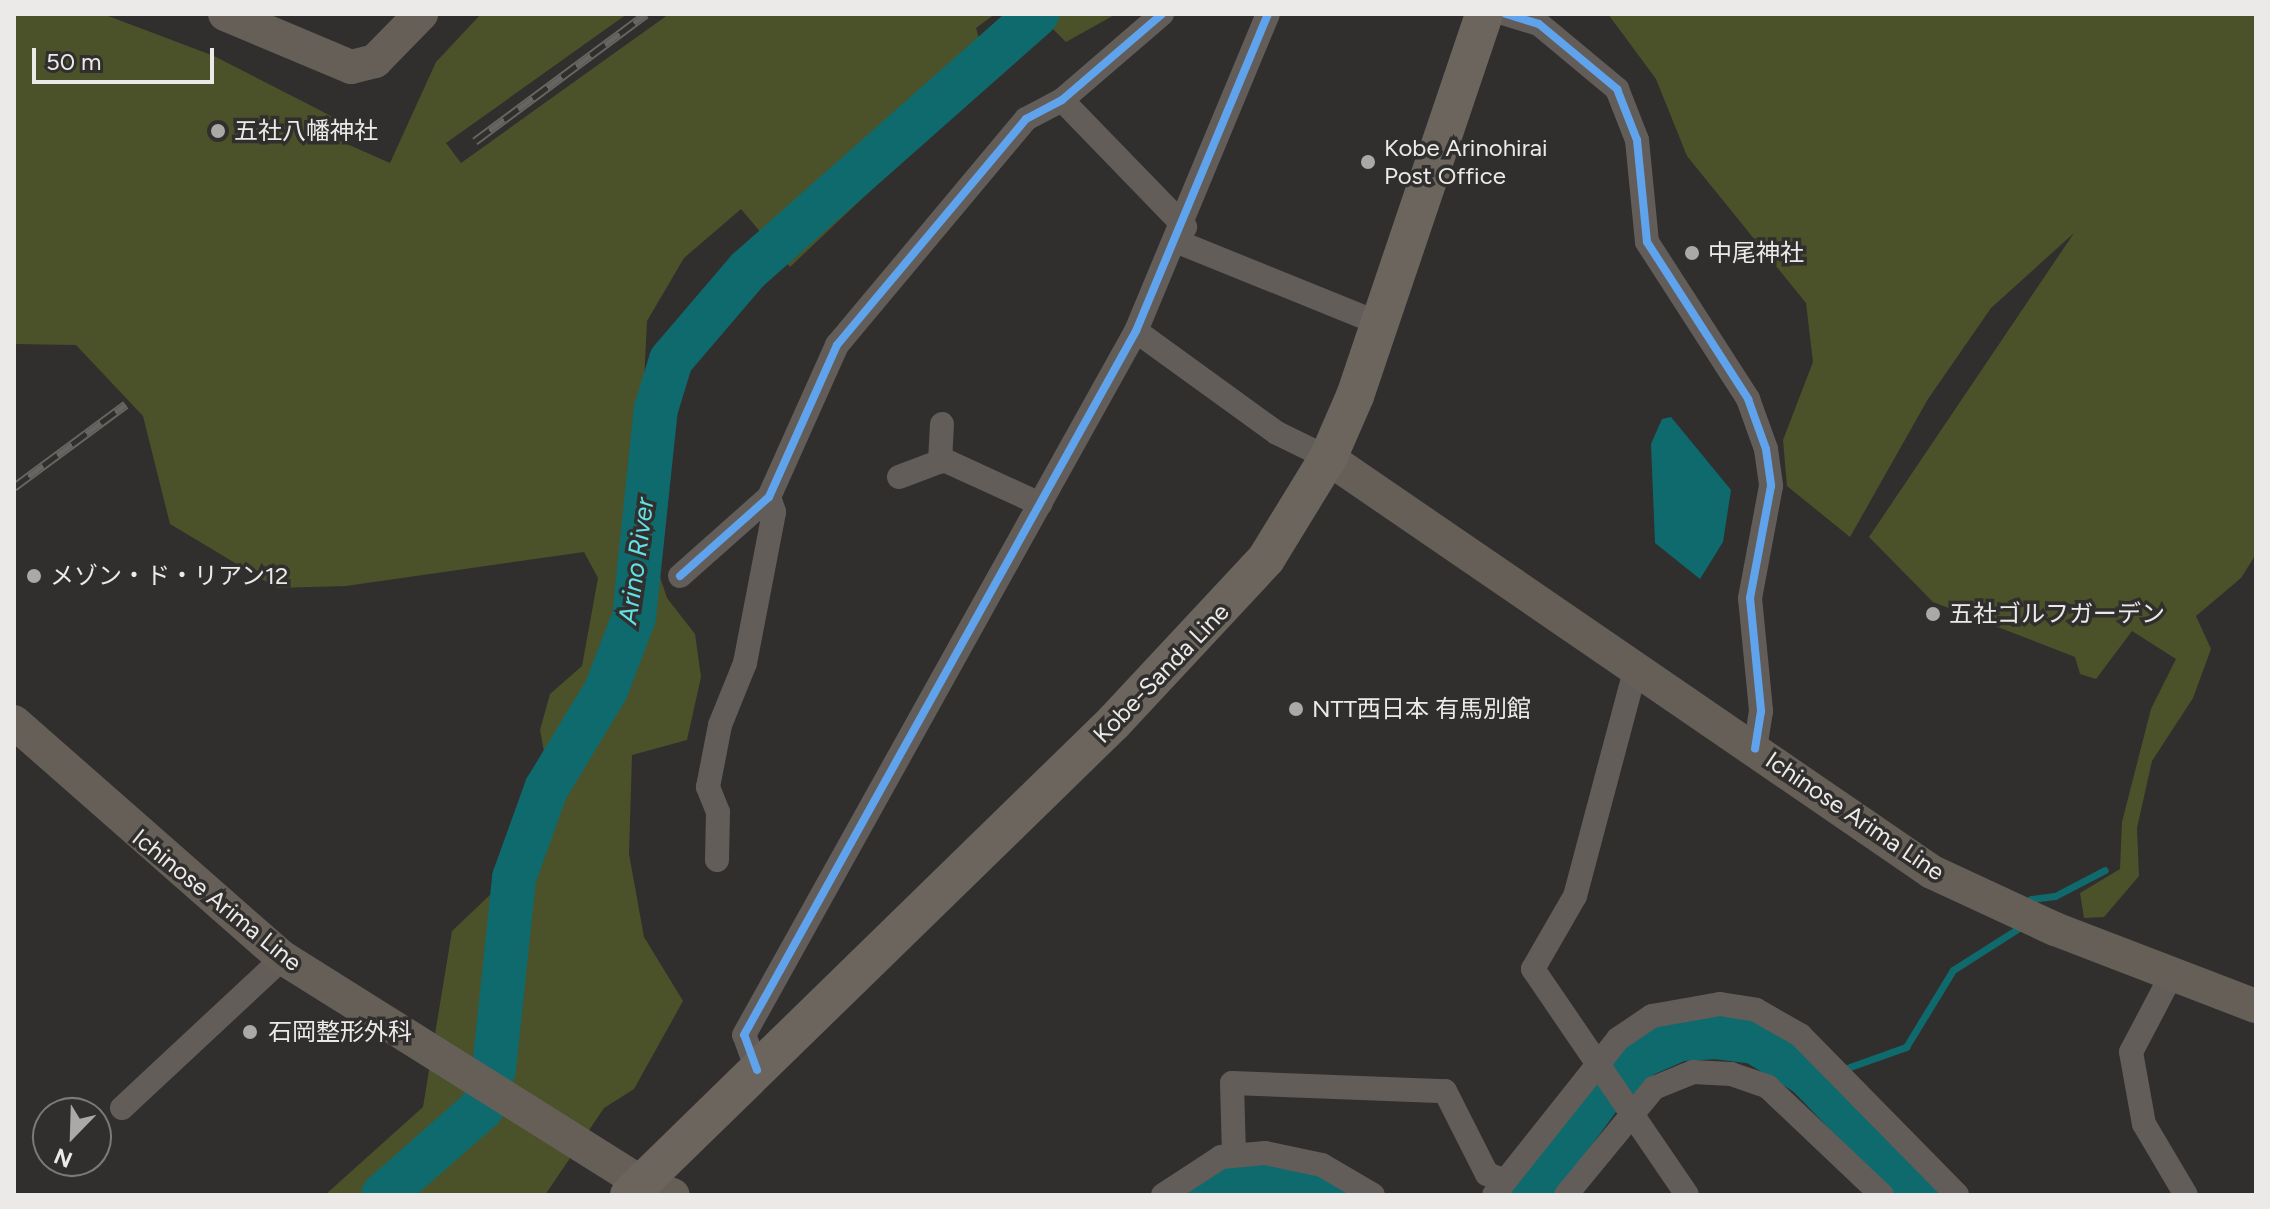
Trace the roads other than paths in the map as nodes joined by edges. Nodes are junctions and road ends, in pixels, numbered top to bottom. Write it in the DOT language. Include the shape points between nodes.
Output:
graph roads {
  1 [pos="225,14"];
  2 [pos="421,14"];
  3 [pos="1162,14"];
  4 [pos="1268,14"];
  5 [pos="1484,14"];
  6 [pos="1506,14"];
  7 [pos="1062,100"];
  8 [pos="1181,234"];
  9 [pos="1381,324"];
  10 [pos="1136,331"];
  11 [pos="942,424"];
  12 [pos="1328,458"];
  13 [pos="940,462"];
  14 [pos="899,477"];
  15 [pos="769,497"];
  16 [pos="1040,504"];
  17 [pos="680,576"];
  18 [pos="1636,667"];
  19 [pos="14,722"];
  20 [pos="1755,749"];
  21 [pos="717,860"];
  22 [pos="283,958"];
  23 [pos="2172,974"];
  24 [pos="2256,1006"];
  25 [pos="1597,1067"];
  26 [pos="757,1070"];
  27 [pos="1625,1106"];
  28 [pos="122,1108"];
  29 [pos="1234,1155"];
  30 [pos="1500,1188"];
  31 [pos="648,1192"];
  32 [pos="1163,1195"];
  33 [pos="1373,1195"];
  34 [pos="1566,1195"];
  35 [pos="1687,1195"];
  36 [pos="1882,1195"];
  37 [pos="1957,1195"];
  38 [pos="2186,1195"];
  1 -- 2 [label="main road" via="351,67 375,61"];
  3 -- 7 [label="street"];
  4 -- 8 [label="street"];
  5 -- 9 [label="main road, Kobe-Sanda Line"];
  6 -- 20 [label="street" via="1539,24 1617,89 1637,140 1647,242 1748,399 1766,449 1771,486 1750,598 1761,711"];
  7 -- 8 [label="street"];
  7 -- 15 [label="street" via="1026,119 837,345"];
  8 -- 9 [label="street"];
  8 -- 10 [label="street"];
  9 -- 12 [label="main road, Kobe-Sanda Line"];
  10 -- 12 [label="street" via="1277,433"];
  10 -- 16 [label="street"];
  11 -- 13 [label="street"];
  12 -- 18 [label="main road, Ichinose Arima Line"];
  12 -- 26 [label="main road, Kobe-Sanda Line" via="1266,559 1212,622"];
  13 -- 14 [label="street"];
  13 -- 16 [label="street"];
  15 -- 17 [label="street"];
  15 -- 21 [label="street" via="774,512 745,663 720,725 708,787 718,812"];
  16 -- 26 [label="street" via="744,1035"];
  18 -- 20 [label="main road, Ichinose Arima Line"];
  18 -- 25 [label="street" via="1575,896 1533,969"];
  19 -- 22 [label="main road, Ichinose Arima Line"];
  20 -- 23 [label="main road, Ichinose Arima Line" via="1932,872"];
  22 -- 28 [label="street"];
  22 -- 31 [label="main road, Ichinose Arima Line" via="575,1136"];
  23 -- 24 [label="main road, Ichinose Arima Line"];
  23 -- 38 [label="street" via="2131,1052 2144,1124"];
  25 -- 27 [label="street"];
  25 -- 30 [label="street"];
  25 -- 37 [label="street" via="1652,1016 1700,1005 1756,1010 1800,1035"];
  26 -- 31 [label="main road, Kobe-Sanda Line"];
  27 -- 34 [label="street"];
  27 -- 35 [label="street"];
  27 -- 36 [label="street" via="1693,1072 1731,1074 1768,1087"];
  29 -- 30 [label="street" via="1232,1083 1445,1091 1487,1174"];
  29 -- 32 [label="street" via="1195,1169"];
  29 -- 33 [label="street" via="1322,1165"];
}
